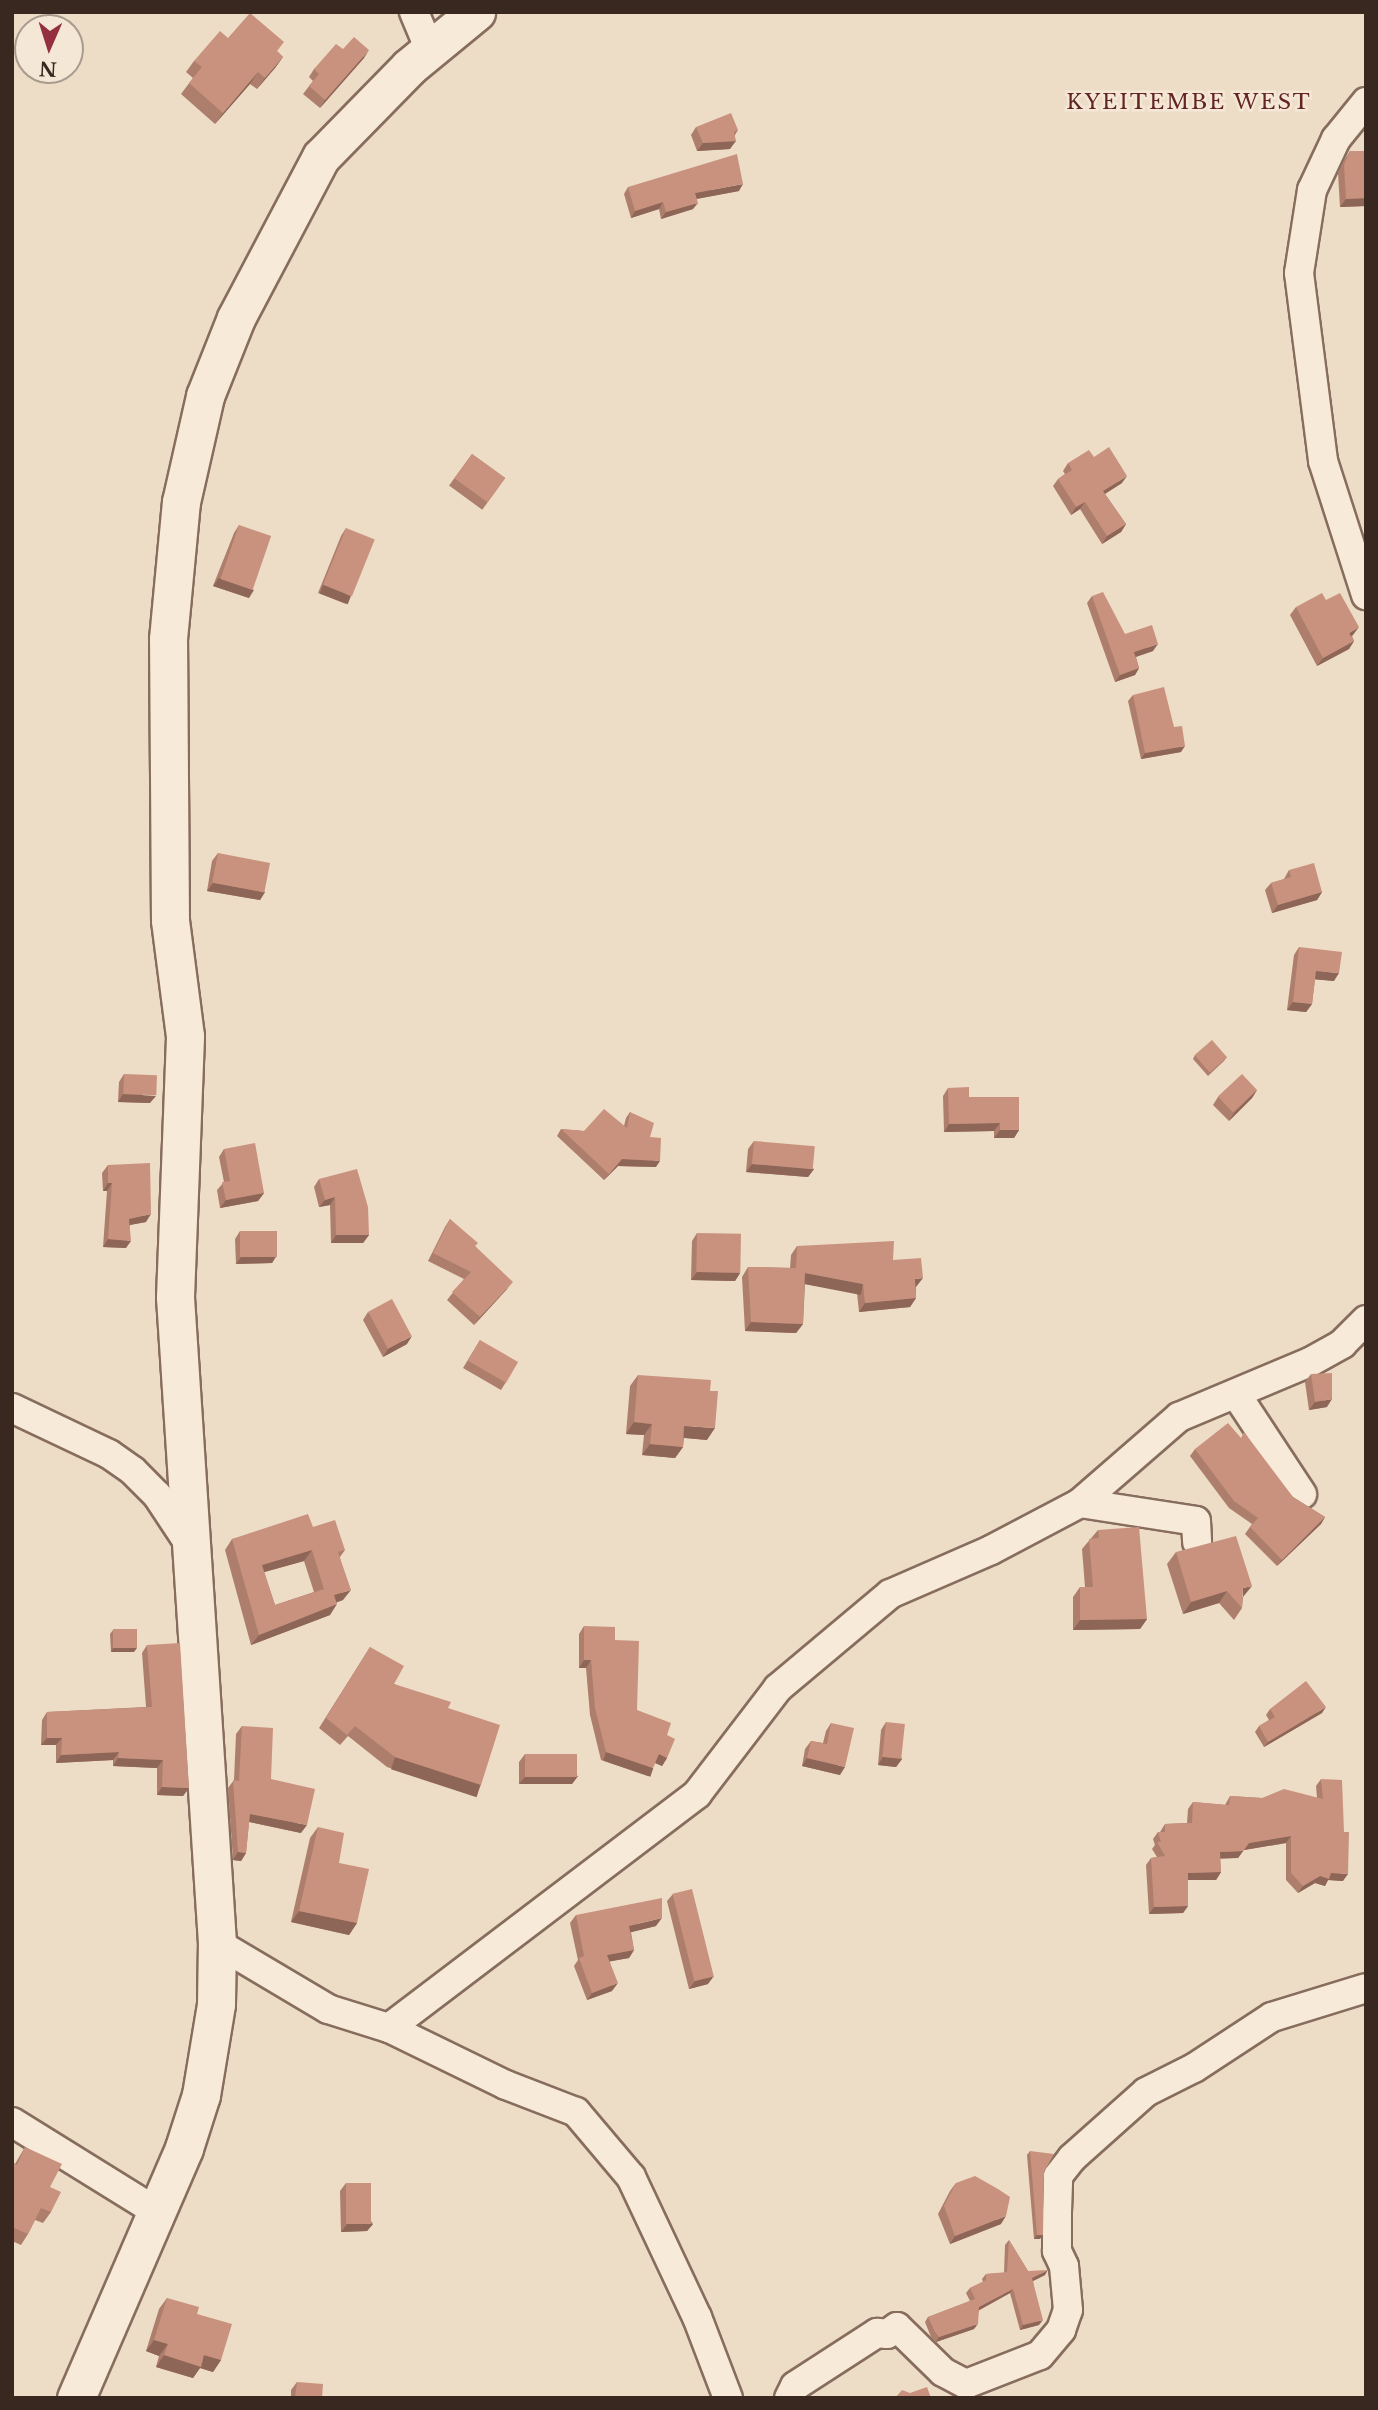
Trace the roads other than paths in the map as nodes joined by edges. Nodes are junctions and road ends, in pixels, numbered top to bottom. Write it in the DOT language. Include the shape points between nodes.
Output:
graph roads {
  1 [pos="414,12"];
  2 [pos="476,12"];
  3 [pos="429,50"];
  4 [pos="1366,102"];
  5 [pos="1366,595"];
  6 [pos="1366,1320"];
  7 [pos="1236,1394"];
  8 [pos="12,1408"];
  9 [pos="1301,1494"];
  10 [pos="1080,1503"];
  11 [pos="1196,1542"];
  12 [pos="190,1545"];
  13 [pos="217,1943"];
  14 [pos="1366,1989"];
  15 [pos="389,2028"];
  16 [pos="12,2122"];
  17 [pos="157,2212"];
  18 [pos="76,2398"];
  19 [pos="729,2398"];
  20 [pos="789,2398"];
  1 -- 3 [label="street"];
  2 -- 3 [label="street"];
  3 -- 12 [label="street" via="321,158 232,329 205,396 181,502 168,639 170,920 185,1036 175,1297"];
  4 -- 5 [label="street" via="1336,139 1312,190 1298,272 1323,461"];
  6 -- 7 [label="street" via="1342,1344"];
  7 -- 9 [label="street"];
  7 -- 10 [label="street" via="1219,1397 1179,1417"];
  8 -- 12 [label="street" via="108,1454 133,1471 157,1494"];
  10 -- 11 [label="street" via="1196,1521"];
  10 -- 15 [label="street" via="991,1550 890,1594 778,1688 697,1794"];
  12 -- 13 [label="street"];
  13 -- 15 [label="street" via="328,2009"];
  13 -- 17 [label="street" via="216,2004 201,2095"];
  14 -- 20 [label="street" via="1272,2017 1194,2068 1146,2092 1072,2158 1058,2176 1057,2213 1057,2250 1064,2266 1069,2310 1061,2330 1040,2356 966,2384 943,2372 897,2327 887,2334 877,2333 795,2386"];
  15 -- 19 [label="street" via="506,2085 576,2112 631,2178 697,2317"];
  16 -- 17 [label="street"];
  17 -- 18 [label="street"];
}
